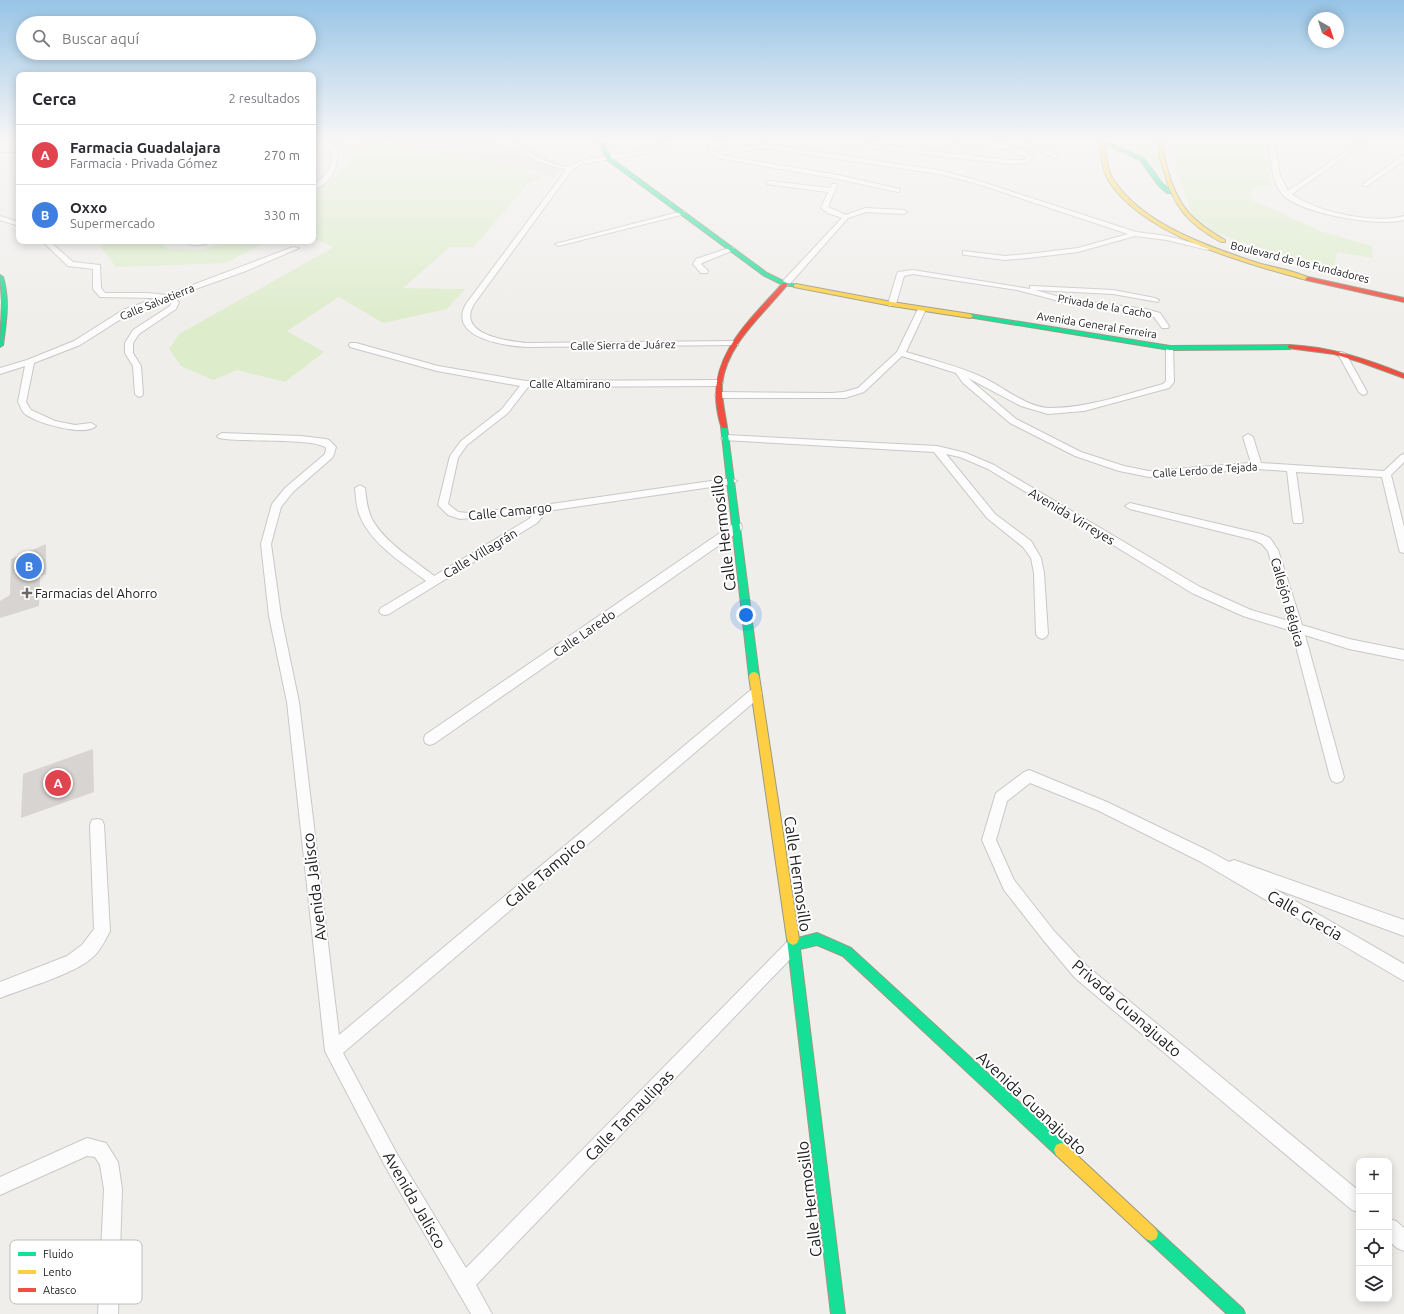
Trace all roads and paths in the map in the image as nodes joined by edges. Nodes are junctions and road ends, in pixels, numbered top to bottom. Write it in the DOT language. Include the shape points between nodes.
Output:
graph roads {
  1 [pos="545,202"];
  2 [pos="669,202"];
  3 [pos="826,202"];
  4 [pos="1039,202"];
  5 [pos="1130,202"];
  6 [pos="1141,202"];
  7 [pos="1173,202"];
  8 [pos="1300,202"];
  9 [pos="1148,205"];
  10 [pos="904,212"];
  11 [pos="1157,212"];
  12 [pos="684,213"];
  13 [pos="1148,216"];
  14 [pos="846,217"];
  15 [pos="0,218"];
  16 [pos="1404,218"];
  17 [pos="16,223"];
  18 [pos="1165,226"];
  19 [pos="1135,234"];
  20 [pos="1147,234"];
  21 [pos="48,244"];
  22 [pos="558,244"];
  23 [pos="295,248"];
  24 [pos="1208,248"];
  25 [pos="732,249"];
  26 [pos="966,253"];
  27 [pos="1286,263"];
  28 [pos="704,271"];
  29 [pos="0,276"];
  30 [pos="785,284"];
  31 [pos="1016,288"];
  32 [pos="167,297"];
  33 [pos="1155,300"];
  34 [pos="1404,300"];
  35 [pos="892,304"];
  36 [pos="922,309"];
  37 [pos="1165,326"];
  38 [pos="735,343"];
  39 [pos="0,345"];
  40 [pos="353,345"];
  41 [pos="1170,348"];
  42 [pos="901,353"];
  43 [pos="1342,354"];
  44 [pos="30,362"];
  45 [pos="0,371"];
  46 [pos="959,371"];
  47 [pos="1404,376"];
  48 [pos="719,383"];
  49 [pos="526,384"];
  50 [pos="1362,392"];
  51 [pos="139,394"];
  52 [pos="719,395"];
  53 [pos="91,426"];
  54 [pos="222,436"];
  55 [pos="1248,437"];
  56 [pos="726,438"];
  57 [pos="937,449"];
  58 [pos="1404,457"];
  59 [pos="1257,466"];
  60 [pos="1291,468"];
  61 [pos="1386,474"];
  62 [pos="732,481"];
  63 [pos="360,488"];
  64 [pos="1130,506"];
  65 [pos="544,508"];
  66 [pos="1298,521"];
  67 [pos="737,527"];
  68 [pos="1404,549"];
  69 [pos="433,581"];
  70 [pos="385,611"];
  71 [pos="1297,627"];
  72 [pos="1042,634"];
  73 [pos="1404,656"];
  74 [pos="756,693"];
  75 [pos="430,739"];
  76 [pos="1337,777"];
  77 [pos="97,825"];
  78 [pos="1206,857"];
  79 [pos="1404,928"];
  80 [pos="794,946"];
  81 [pos="1404,973"];
  82 [pos="0,990"];
  83 [pos="333,1051"];
  84 [pos="0,1186"];
  85 [pos="1356,1201"];
  86 [pos="1392,1230"];
  87 [pos="111,1240"];
  88 [pos="1404,1240"];
  89 [pos="464,1284"];
  90 [pos="108,1304"];
  91 [pos="108,1314"];
  92 [pos="482,1314"];
  93 [pos="838,1314"];
  94 [pos="1238,1314"];
  1 -- 38 [label="street, Calle Sierra de Juárez" via="466,310 474,331 484,338 510,344 558,346"];
  2 -- 12 [label="street, Avenida General Ferreira"];
  3 -- 14 [label="street" via="824,208"];
  4 -- 19 [label="street"];
  5 -- 13 [label="street, Boulevard de los Fundadores"];
  6 -- 9 [label="street"];
  7 -- 27 [label="street, Boulevard de los Fundadores" via="1180,214 1216,239"];
  8 -- 16 [label="street" via="1355,219 1382,221"];
  10 -- 14 [label="street" via="865,210"];
  11 -- 13 [label="street"];
  12 -- 22 [label="street"];
  12 -- 25 [label="street, Avenida General Ferreira"];
  13 -- 18 [label="street, Boulevard de los Fundadores"];
  14 -- 30 [label="street"];
  15 -- 17 [label="street"];
  18 -- 20 [label="street"];
  18 -- 24 [label="street, Boulevard de los Fundadores"];
  19 -- 20 [label="street"];
  19 -- 26 [label="street" via="1078,250 1028,256 1005,258"];
  20 -- 24 [label="street"];
  21 -- 32 [label="street" via="71,264 97,267 97,289 103,295"];
  23 -- 32 [label="street, Calle Salvatierra"];
  24 -- 34 [label="street, Boulevard de los Fundadores" via="1256,265"];
  25 -- 28 [label="street" via="700,261 697,264"];
  25 -- 30 [label="street, Avenida General Ferreira" via="765,274"];
  29 -- 39 [label="street" via="6,299"];
  30 -- 35 [label="street, Avenida General Ferreira"];
  30 -- 38 [label="street, Calle Hermosillo"];
  31 -- 33 [label="street, Privada de la Cacho" via="1113,292"];
  31 -- 35 [label="street, Privada de la Cacho" via="906,272 901,274"];
  31 -- 37 [label="street, Privada de la Cacho" via="1067,301 1143,311 1157,315"];
  32 -- 44 [label="street, Calle Salvatierra" via="126,312 77,343"];
  32 -- 51 [label="street" via="175,302 173,307 136,332 129,343 129,353 137,366"];
  35 -- 36 [label="street, Avenida General Ferreira"];
  36 -- 41 [label="street, Avenida General Ferreira"];
  36 -- 42 [label="street"];
  38 -- 48 [label="street, Calle Hermosillo" via="725,359"];
  40 -- 49 [label="street, Calle Altamirano" via="437,368"];
  41 -- 43 [label="street, Avenida General Ferreira" via="1300,347"];
  41 -- 46 [label="street" via="1170,382 1166,386 1084,408 1048,411 1036,408"];
  42 -- 46 [label="street"];
  42 -- 52 [label="street" via="861,390 845,395"];
  43 -- 47 [label="street, Avenida General Ferreira"];
  43 -- 50 [label="street"];
  44 -- 45 [label="street, Calle Salvatierra"];
  44 -- 53 [label="street" via="22,402 28,412 63,426"];
  46 -- 59 [label="street, Calle Lerdo de Tejada" via="966,381 1013,420 1036,434 1078,454 1122,469 1149,474"];
  48 -- 49 [label="street, Calle Altamirano"];
  48 -- 52 [label="street, Calle Hermosillo"];
  49 -- 65 [label="street, Calle Camargo" via="505,411 464,443 453,458 443,505 449,513 457,516"];
  52 -- 56 [label="street, Calle Hermosillo"];
  54 -- 83 [label="street, Avenida Jalisco" via="301,439 326,442 331,447 330,455 289,490 276,506 266,544 274,616 292,702"];
  55 -- 59 [label="street"];
  56 -- 57 [label="street, Avenida Virreyes"];
  56 -- 62 [label="street, Calle Hermosillo"];
  57 -- 71 [label="street, Avenida Virreyes" via="963,455 991,468 1217,601 1247,613"];
  57 -- 72 [label="street" via="991,516 1027,544 1036,558"];
  58 -- 61 [label="street"];
  59 -- 60 [label="street, Calle Lerdo de Tejada"];
  60 -- 61 [label="street, Calle Lerdo de Tejada"];
  60 -- 66 [label="street"];
  61 -- 68 [label="street"];
  62 -- 65 [label="street, Calle Camargo"];
  62 -- 67 [label="street, Calle Hermosillo"];
  63 -- 69 [label="street, Calle Villagrán" via="363,510 369,524 382,539"];
  64 -- 71 [label="street, Callejón Bélgica" via="1266,541 1273,550"];
  65 -- 69 [label="street, Calle Villagrán" via="533,521"];
  67 -- 74 [label="street, Calle Hermosillo"];
  67 -- 75 [label="street, Calle Laredo"];
  69 -- 70 [label="street, Calle Villagrán"];
  71 -- 73 [label="street, Avenida Virreyes" via="1349,644"];
  71 -- 76 [label="street, Callejón Bélgica"];
  74 -- 80 [label="street, Calle Hermosillo"];
  74 -- 83 [label="street, Calle Tampico"];
  77 -- 82 [label="street" via="102,931 88,951 72,962"];
  78 -- 79 [label="street"];
  78 -- 81 [label="street, Calle Grecia"];
  78 -- 85 [label="street, Privada Guanajuato" via="1102,806 1029,776 1001,797 989,840 1010,885 1049,936 1081,972"];
  80 -- 89 [label="street, Calle Tamaulipas"];
  80 -- 93 [label="street, Calle Hermosillo"];
  80 -- 94 [label="street, Avenida Guanajuato" via="817,939 847,952"];
  83 -- 89 [label="street, Avenida Jalisco" via="391,1160"];
  84 -- 87 [label="street" via="87,1147 100,1149 109,1162 113,1189"];
  86 -- 88 [label="street"];
  89 -- 92 [label="street, Avenida Jalisco"];
  90 -- 91 [label="street"];
}
